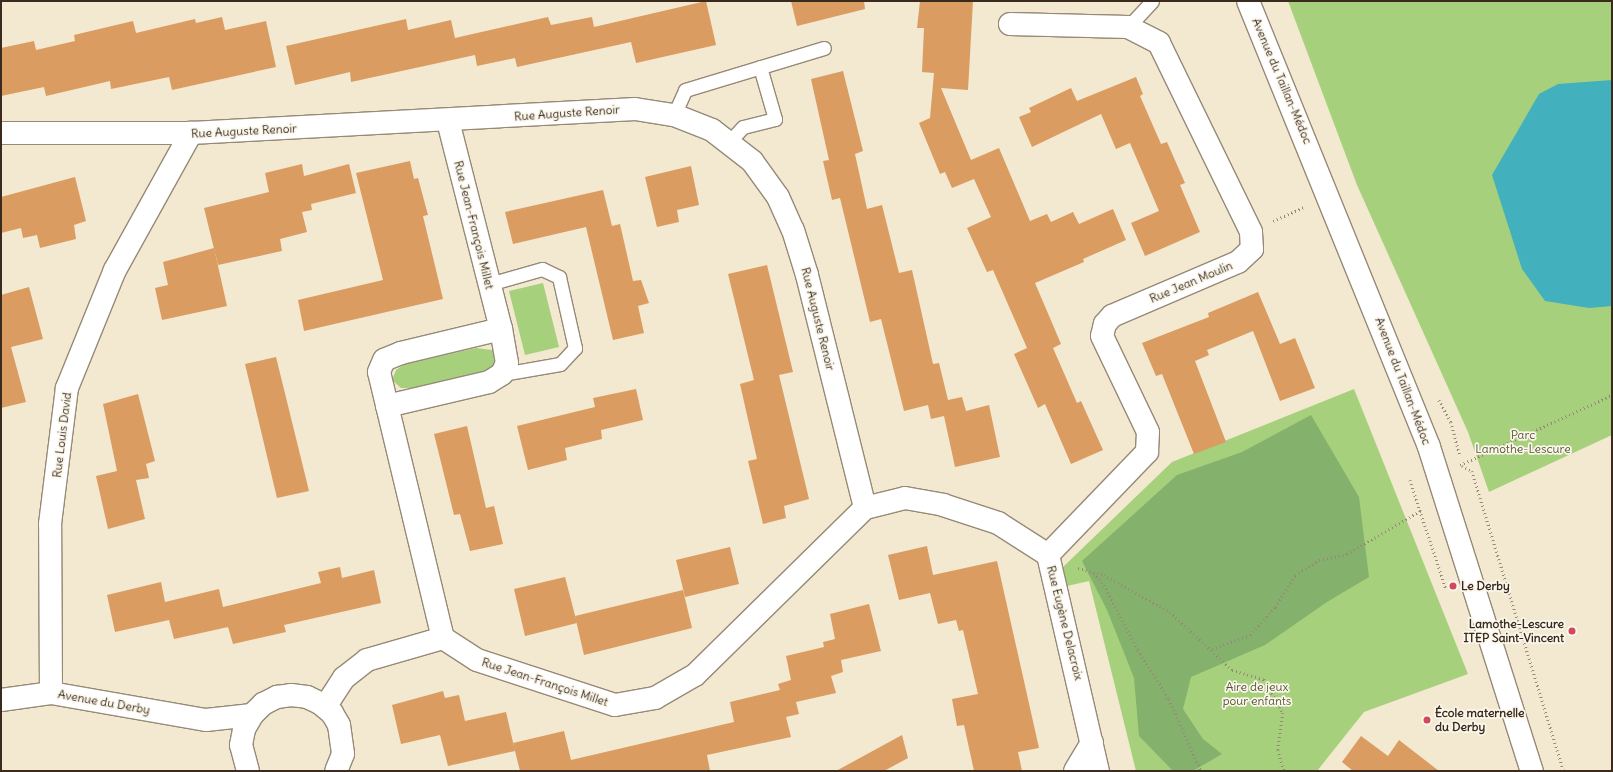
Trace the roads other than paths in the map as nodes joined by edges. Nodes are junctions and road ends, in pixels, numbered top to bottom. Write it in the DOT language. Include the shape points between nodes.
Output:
graph roads {
  1 [pos="1152,1"];
  2 [pos="1248,1"];
  3 [pos="1010,24"];
  4 [pos="1128,27"];
  5 [pos="824,48"];
  6 [pos="760,68"];
  7 [pos="674,115"];
  8 [pos="448,120"];
  9 [pos="1,133"];
  10 [pos="191,133"];
  11 [pos="728,143"];
  12 [pos="489,284"];
  13 [pos="501,330"];
  14 [pos="502,374"];
  15 [pos="387,406"];
  16 [pos="865,508"];
  17 [pos="1048,555"];
  18 [pos="443,638"];
  19 [pos="51,694"];
  20 [pos="1,700"];
  21 [pos="325,707"];
  22 [pos="252,715"];
  23 [pos="206,720"];
  24 [pos="1092,743"];
  25 [pos="242,745"];
  26 [pos="341,768"];
  27 [pos="248,771"];
  28 [pos="1075,771"];
  29 [pos="1098,771"];
  30 [pos="1532,771"];
  1 -- 4 [label="lane"];
  2 -- 30 [label="street, Avenue du Taillan-Médoc" via="1429,447"];
  3 -- 4 [label="street, Rue Jean Moulin"];
  4 -- 17 [label="street, Rue Jean Moulin" via="1159,43 1251,232 1252,249 1238,262 1112,316 1105,324 1102,336 1148,432 1147,452"];
  5 -- 6 [label="lane"];
  6 -- 7 [label="lane" via="685,90"];
  6 -- 11 [label="lane" via="775,119 743,127"];
  7 -- 8 [label="street, Rue Auguste Renoir" via="635,109"];
  7 -- 11 [label="street, Rue Auguste Renoir" via="712,130"];
  8 -- 10 [label="street, Rue Auguste Renoir"];
  8 -- 12 [label="street, Rue Jean-François Millet"];
  9 -- 10 [label="street, Rue Auguste Renoir"];
  10 -- 19 [label="street, Rue Louis David" via="114,270 67,388 50,524"];
  11 -- 16 [label="street, Rue Auguste Renoir" via="752,161 778,197 793,230 807,275"];
  12 -- 13 [label="street, Rue Jean-François Millet"];
  12 -- 14 [label="lane" via="542,269 559,277 575,348 560,364"];
  13 -- 14 [label="street, Rue Jean-François Millet" via="507,363"];
  13 -- 15 [label="street" via="401,353 384,360 379,372"];
  14 -- 15 [label="street" via="489,382"];
  15 -- 18 [label="street"];
  16 -- 17 [label="street, Rue Eugène Delacroix" via="905,498 943,505 998,523"];
  16 -- 18 [label="street, Rue Jean-François Millet" via="695,675 655,698 615,705 477,660"];
  17 -- 24 [label="street, Rue Eugène Delacroix"];
  18 -- 21 [label="street" via="367,660 344,678"];
  19 -- 20 [label="street, Avenue du Derby"];
  19 -- 23 [label="street, Avenue du Derby"];
  21 -- 22 [label="street" via="307,697 291,695 276,697 263,704"];
  21 -- 26 [label="street" via="339,726 343,739"];
  22 -- 23 [label="street, Avenue du Derby"];
  22 -- 25 [label="street" via="244,729"];
  23 -- 25 [label="street, Avenue du Derby"];
  24 -- 28 [label="street"];
  24 -- 29 [label="street, Rue Eugène Delacroix"];
  25 -- 27 [label="street"];
}
